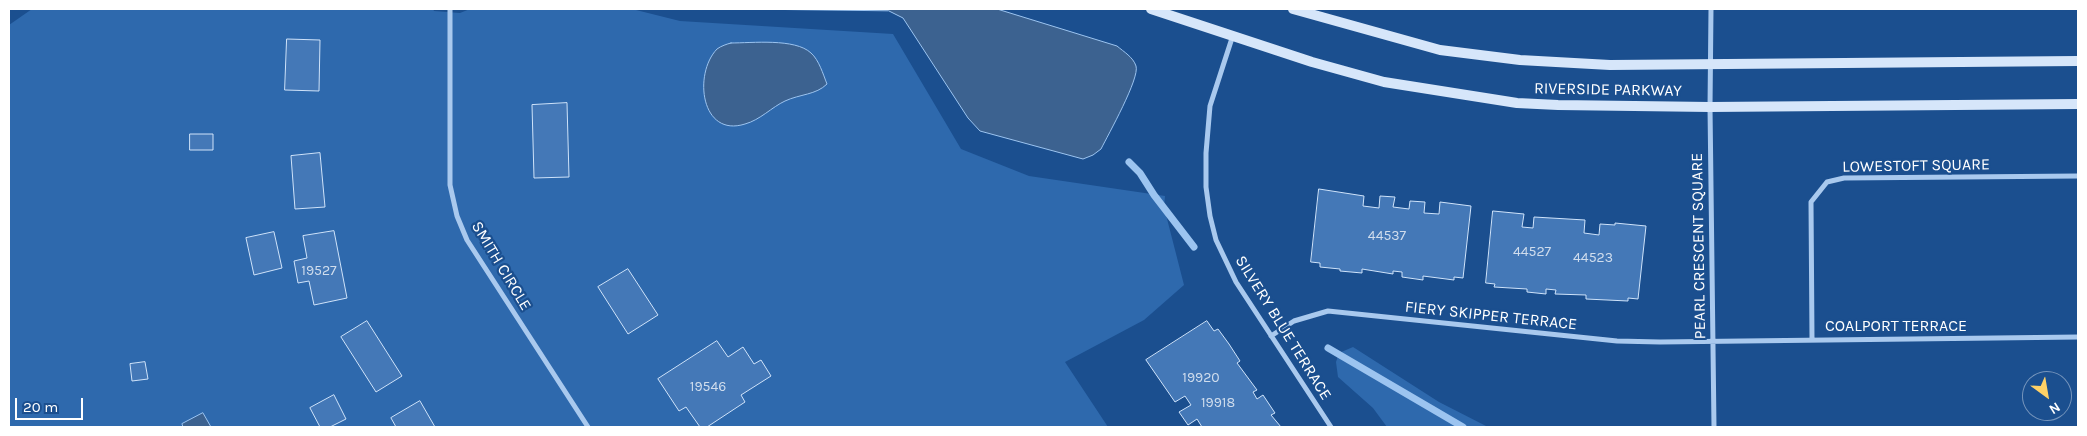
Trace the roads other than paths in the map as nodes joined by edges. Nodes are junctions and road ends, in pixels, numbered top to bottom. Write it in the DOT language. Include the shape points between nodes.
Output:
graph roads {
  1 [pos="450,9"];
  2 [pos="1151,9"];
  3 [pos="1293,9"];
  4 [pos="1711,9"];
  5 [pos="1233,35"];
  6 [pos="2078,61"];
  7 [pos="1710,64"];
  8 [pos="2078,104"];
  9 [pos="1710,106"];
  10 [pos="2078,176"];
  11 [pos="1271,336"];
  12 [pos="2078,337"];
  13 [pos="1812,339"];
  14 [pos="1714,342"];
  15 [pos="588,427"];
  16 [pos="1331,427"];
  17 [pos="1714,427"];
  1 -- 15 [label="street, SMITH CIRCLE" via="448,158 457,216 467,240"];
  2 -- 5 [label="main road, RIVERSIDE PARKWAY"];
  3 -- 7 [label="main road, RIVERSIDE PARKWAY" via="1440,50 1529,61 1610,65"];
  4 -- 7 [label="street, PEARL CRESCENT SQUARE"];
  5 -- 9 [label="main road, RIVERSIDE PARKWAY" via="1384,82 1480,98 1558,105"];
  5 -- 11 [label="street, SILVERY BLUE TERRACE" via="1210,106 1206,187 1216,240 1236,282"];
  6 -- 7 [label="main road, RIVERSIDE PARKWAY"];
  7 -- 9 [label="street, PEARL CRESCENT SQUARE"];
  8 -- 9 [label="main road, RIVERSIDE PARKWAY"];
  9 -- 14 [label="street, PEARL CRESCENT SQUARE"];
  10 -- 13 [label="street, LOWESTOFT SQUARE" via="1844,178 1827,182 1811,202"];
  11 -- 14 [label="street, FIERY SKIPPER TERRACE" via="1294,321 1328,311 1616,341"];
  11 -- 16 [label="street, SILVERY BLUE TERRACE"];
  12 -- 13 [label="street, COALPORT TERRACE"];
  13 -- 14 [label="street, COALPORT TERRACE"];
  14 -- 17 [label="street, PEARL CRESCENT SQUARE"];
}
